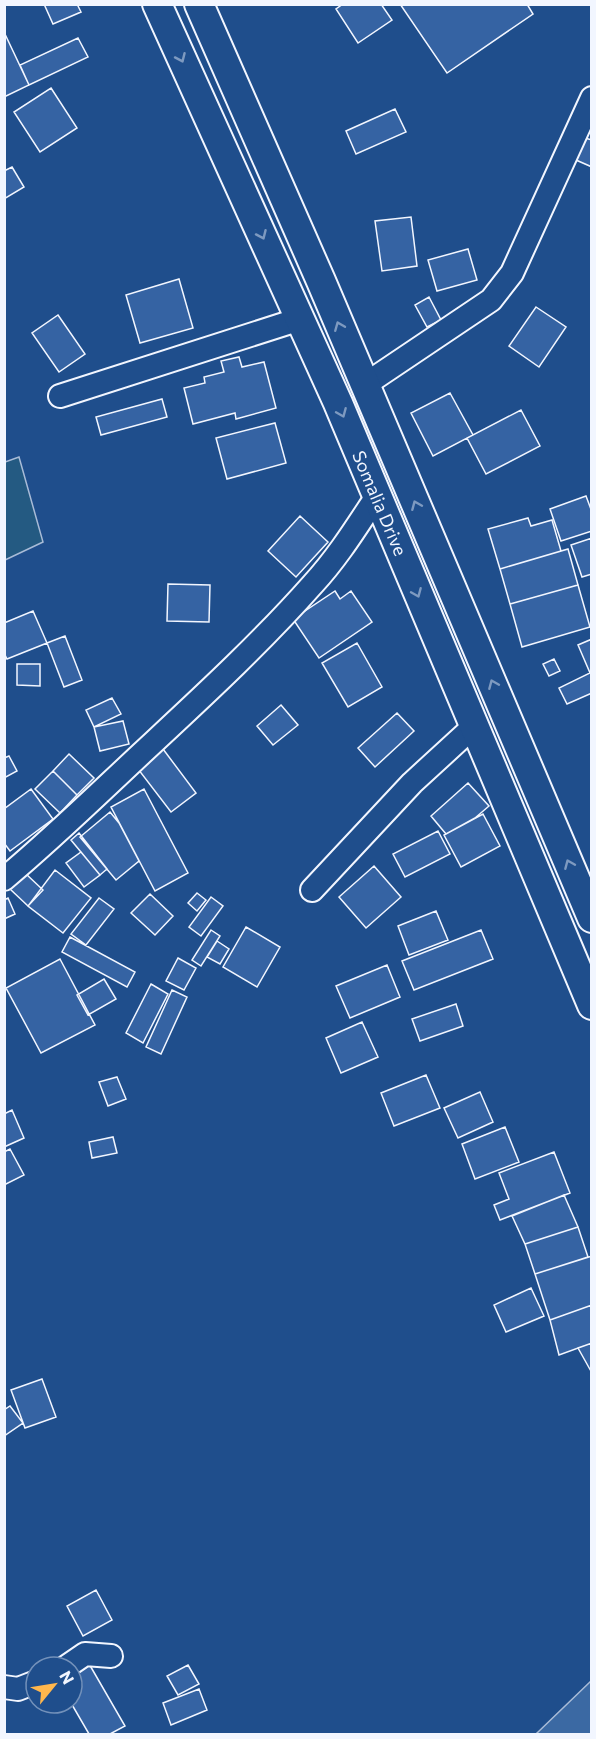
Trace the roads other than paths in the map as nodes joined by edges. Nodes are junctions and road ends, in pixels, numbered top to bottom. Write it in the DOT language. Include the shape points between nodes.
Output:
graph roads {
  1 [pos="157,4"];
  2 [pos="199,4"];
  3 [pos="591,98"];
  4 [pos="300,319"];
  5 [pos="363,386"];
  6 [pos="60,396"];
  7 [pos="377,496"];
  8 [pos="473,727"];
  9 [pos="4,879"];
  10 [pos="312,890"];
  11 [pos="591,918"];
  12 [pos="591,1005"];
  13 [pos="84,1655"];
  14 [pos="111,1656"];
  15 [pos="4,1687"];
  16 [pos="24,1687"];
  1 -- 4 [label="main road, Somalia Drive, one-way"];
  5 -- 2 [label="main road, Somalia Drive, one-way"];
  3 -- 5 [label="street" via="512,273 491,300"];
  4 -- 6 [label="street"];
  4 -- 7 [label="main road, Somalia Drive, one-way"];
  11 -- 5 [label="main road, Somalia Drive, one-way"];
  7 -- 8 [label="main road, Somalia Drive, one-way"];
  7 -- 9 [label="street" via="345,546 270,629 42,848"];
  8 -- 10 [label="street" via="412,783"];
  8 -- 12 [label="main road, Somalia Drive"];
  13 -- 14 [label="street"];
  15 -- 16 [label="street"];
}
